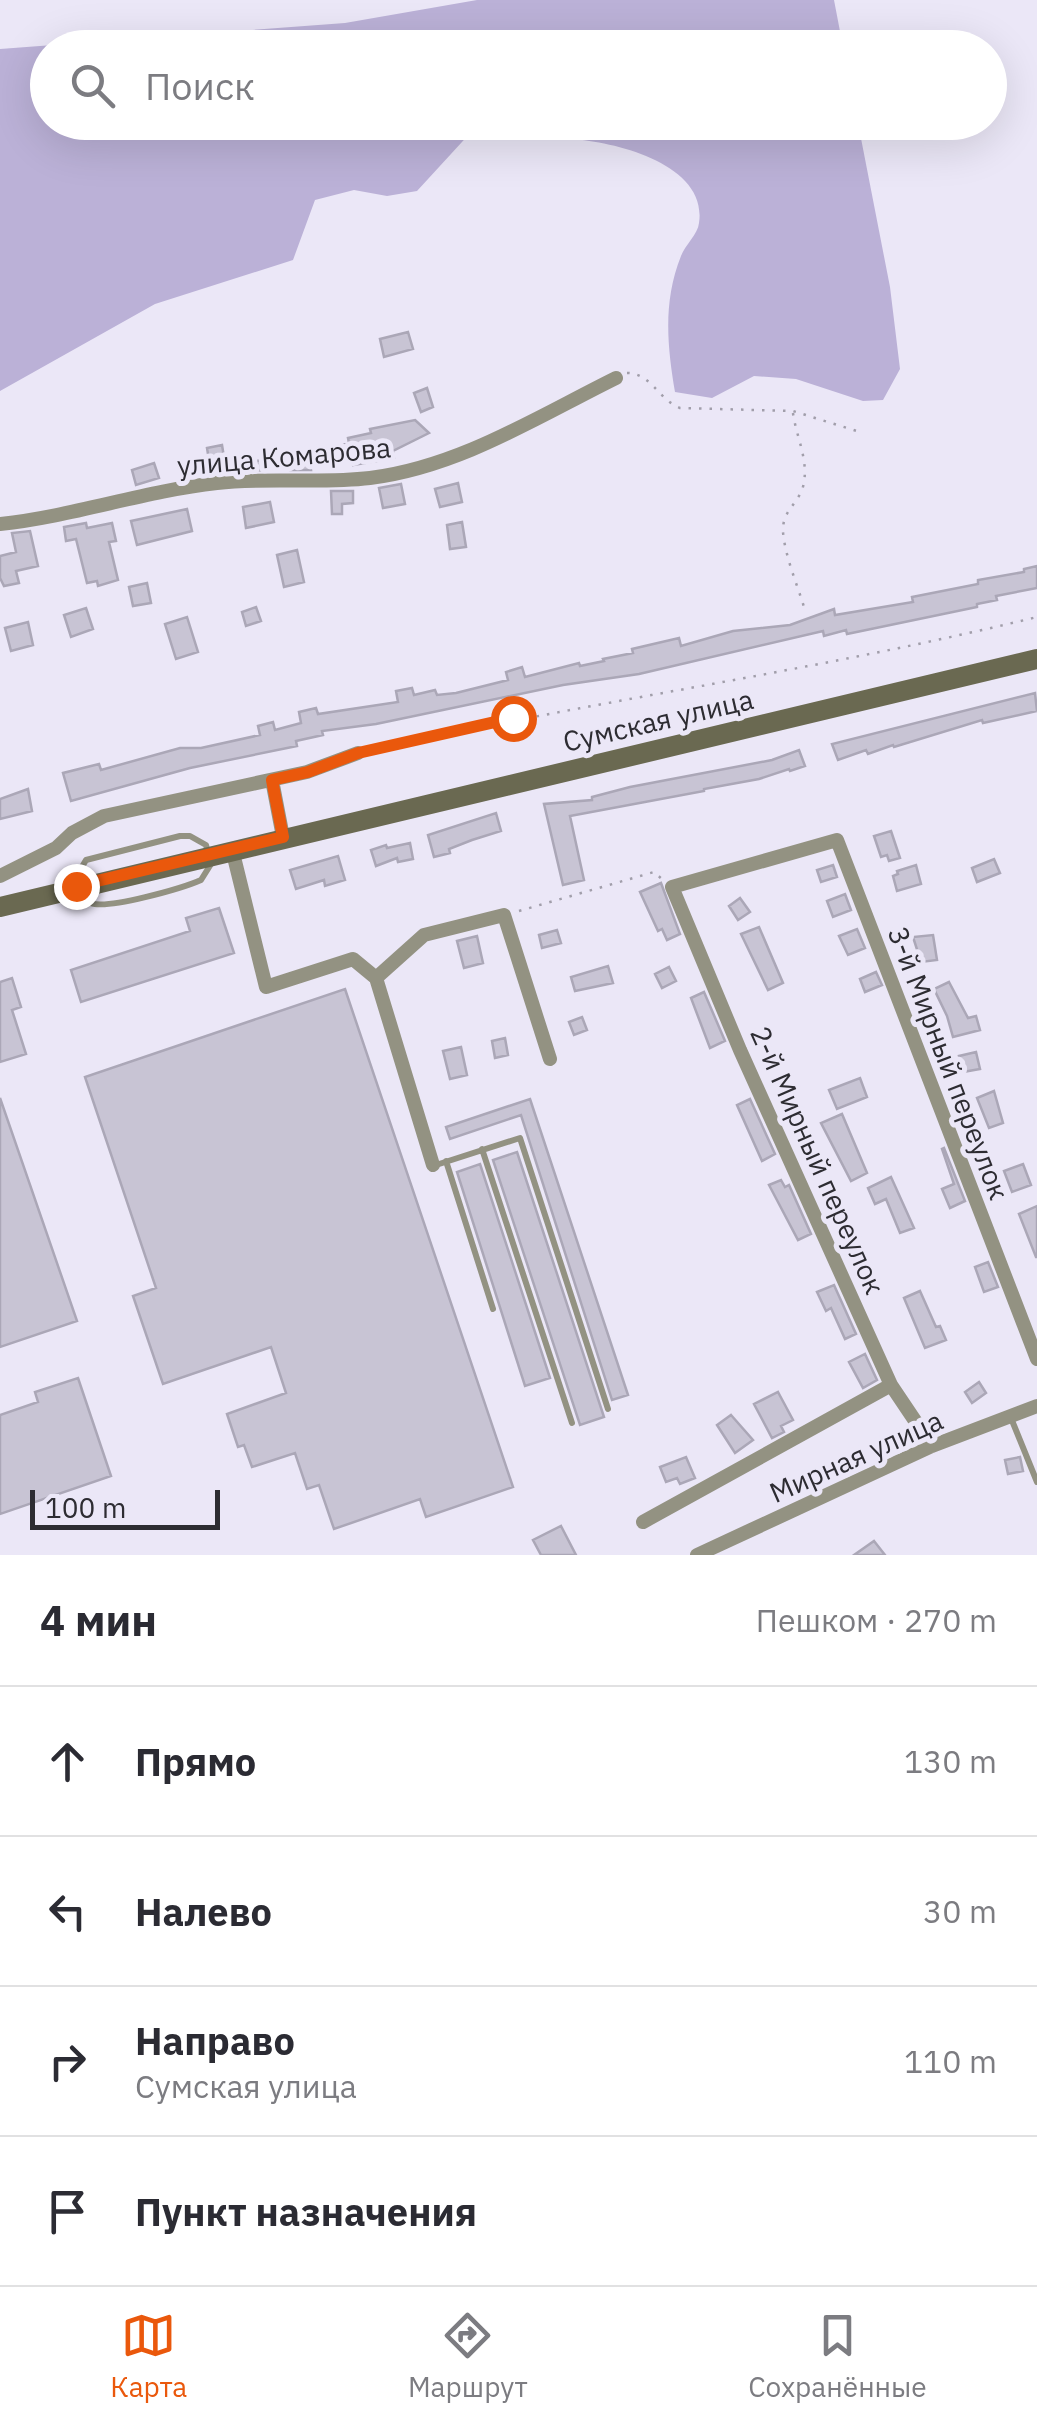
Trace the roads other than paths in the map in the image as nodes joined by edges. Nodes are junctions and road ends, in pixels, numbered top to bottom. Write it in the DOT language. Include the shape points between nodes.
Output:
graph roads {
  1 [pos="616,378"];
  2 [pos="0,524"];
  3 [pos="1037,658"];
  4 [pos="358,753"];
  5 [pos="272,780"];
  6 [pos="283,837"];
  7 [pos="232,849"];
  8 [pos="0,876"];
  9 [pos="672,887"];
  10 [pos="0,907"];
  11 [pos="376,978"];
  12 [pos="550,1059"];
  13 [pos="482,1150"];
  14 [pos="439,1163"];
  15 [pos="493,1309"];
  16 [pos="1037,1360"];
  17 [pos="891,1385"];
  18 [pos="1037,1406"];
  19 [pos="608,1410"];
  20 [pos="1011,1418"];
  21 [pos="572,1422"];
  22 [pos="932,1446"];
  23 [pos="1037,1482"];
  24 [pos="642,1522"];
  25 [pos="697,1555"];
  1 -- 2 [label="street, улица Комарова" via="456,458 374,478 221,482"];
  3 -- 6 [label="main road, Сумская улица"];
  4 -- 5 [label="street"];
  5 -- 6 [label="street"];
  5 -- 8 [label="street" via="104,816"];
  6 -- 7 [label="main road, Сумская улица"];
  7 -- 10 [label="main road, Сумская улица"];
  7 -- 11 [label="street" via="266,987 353,959"];
  9 -- 16 [label="street, 3-й Мирный переулок" via="837,840"];
  9 -- 17 [label="street, 2-й Мирный переулок"];
  11 -- 12 [label="street" via="424,935 504,915"];
  11 -- 14 [label="street"];
  13 -- 14 [label="lane"];
  13 -- 19 [label="lane" via="520,1138"];
  13 -- 21 [label="lane"];
  14 -- 15 [label="lane"];
  17 -- 22 [label="street, 2-й Мирный переулок"];
  17 -- 24 [label="street"];
  18 -- 20 [label="street, Мирная улица"];
  20 -- 22 [label="street, Мирная улица"];
  20 -- 23 [label="lane"];
  22 -- 25 [label="street, Мирная улица"];
}
